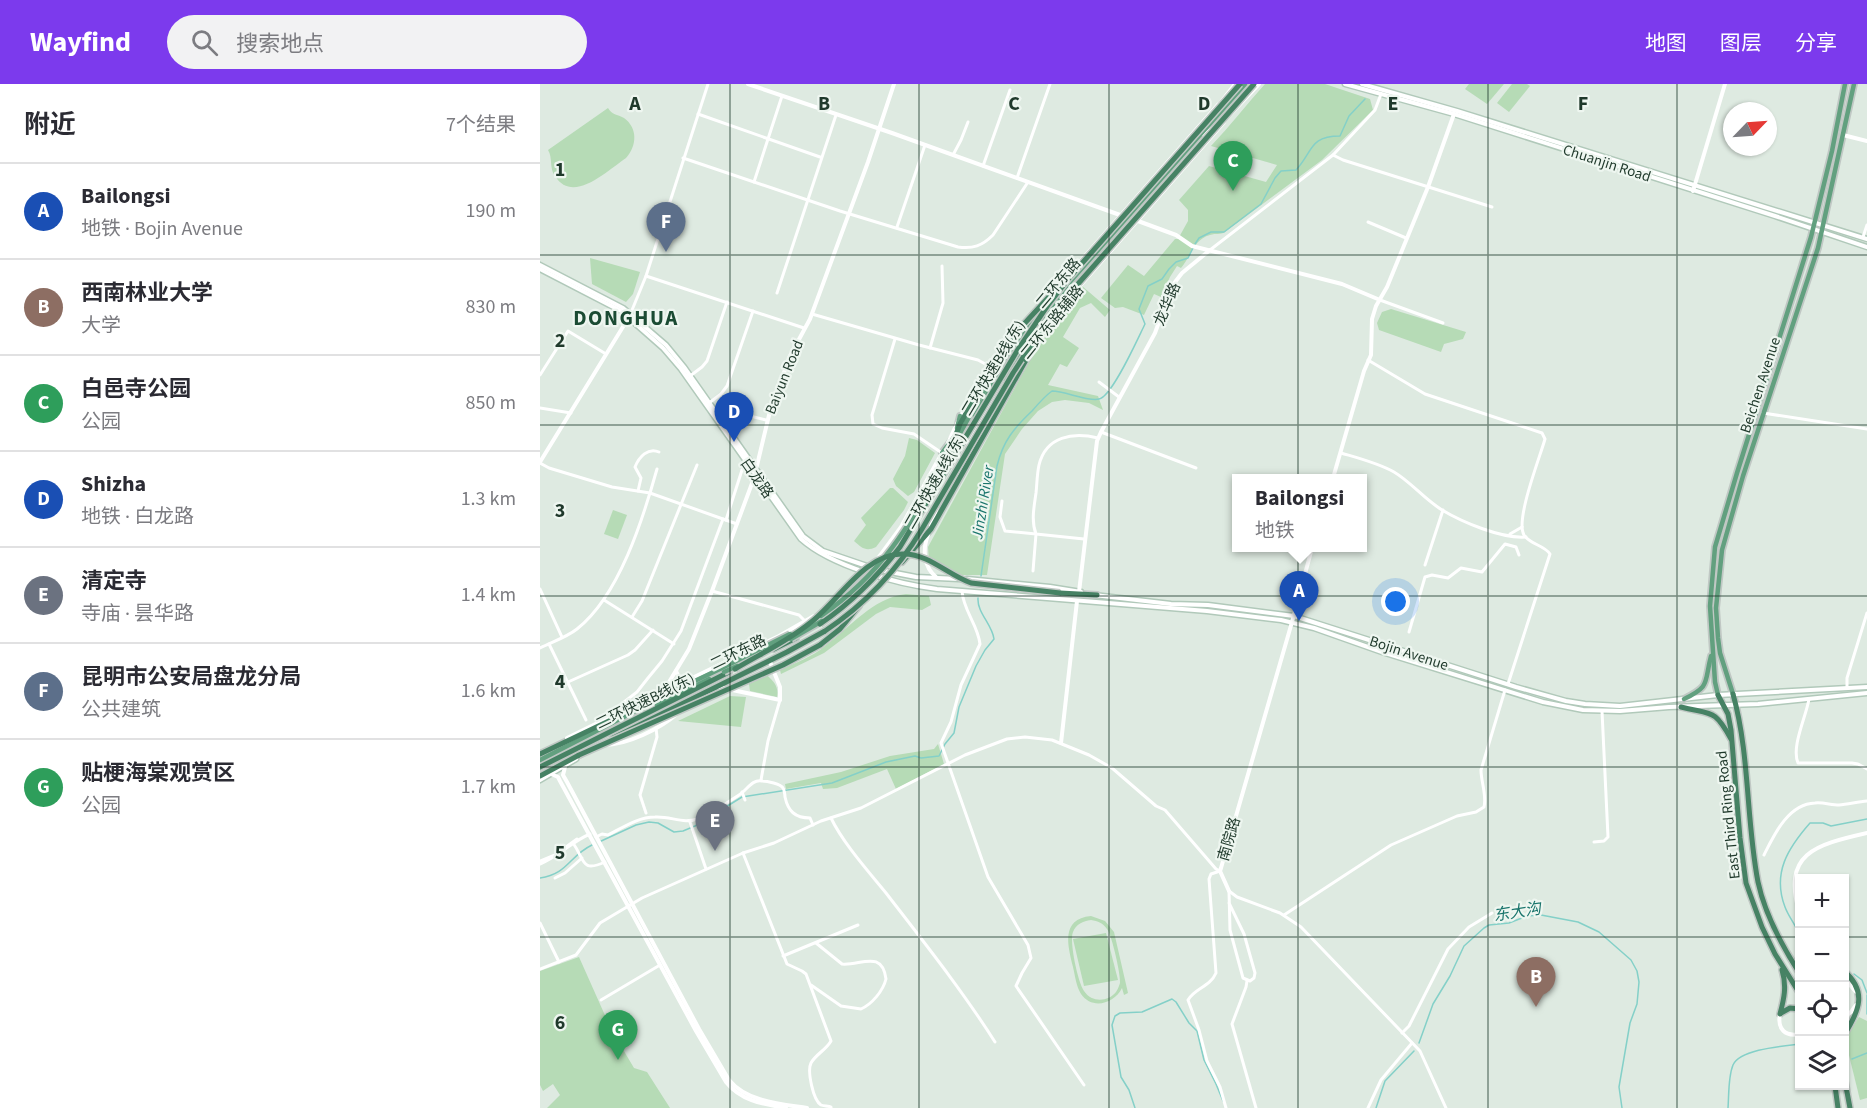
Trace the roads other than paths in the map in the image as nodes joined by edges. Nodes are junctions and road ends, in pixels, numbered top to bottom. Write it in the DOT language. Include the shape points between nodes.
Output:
graph roads {
  1 [pos="708,84"];
  2 [pos="748,84"];
  3 [pos="894,84"];
  4 [pos="1050,84"];
  5 [pos="1235,84"];
  6 [pos="1240,84"];
  7 [pos="1249,84"];
  8 [pos="1258,84"];
  9 [pos="1345,84"];
  10 [pos="1362,84"];
  11 [pos="1725,84"];
  12 [pos="1845,84"];
  13 [pos="1854,84"];
  14 [pos="1376,85"];
  15 [pos="1010,90"];
  16 [pos="1381,94"];
  17 [pos="782,96"];
  18 [pos="1220,102"];
  19 [pos="698,114"];
  20 [pos="1232,114"];
  21 [pos="1454,114"];
  22 [pos="836,115"];
  23 [pos="968,122"];
  24 [pos="879,130"];
  25 [pos="1203,134"];
  26 [pos="1843,135"];
  27 [pos="768,138"];
  28 [pos="1867,141"];
  29 [pos="925,145"];
  30 [pos="953,155"];
  31 [pos="1333,155"];
  32 [pos="820,157"];
  33 [pos="684,158"];
  34 [pos="982,166"];
  35 [pos="1017,178"];
  36 [pos="754,182"];
  37 [pos="1028,182"];
  38 [pos="1428,187"];
  39 [pos="1694,188"];
  40 [pos="807,199"];
  41 [pos="1492,207"];
  42 [pos="850,213"];
  43 [pos="1120,215"];
  44 [pos="1138,221"];
  45 [pos="1368,222"];
  46 [pos="1815,222"];
  47 [pos="1824,225"];
  48 [pos="1867,225"];
  49 [pos="897,227"];
  50 [pos="1813,230"];
  51 [pos="1822,233"];
  52 [pos="1406,238"];
  53 [pos="1865,238"];
  54 [pos="1867,247"];
  55 [pos="1210,250"];
  56 [pos="942,266"];
  57 [pos="540,267"];
  58 [pos="1074,272"];
  59 [pos="645,276"];
  60 [pos="1071,291"];
  61 [pos="777,293"];
  62 [pos="1380,300"];
  63 [pos="727,302"];
  64 [pos="753,311"];
  65 [pos="812,314"];
  66 [pos="630,316"];
  67 [pos="1443,323"];
  68 [pos="804,328"];
  69 [pos="895,339"];
  70 [pos="930,348"];
  71 [pos="1023,348"];
  72 [pos="606,354"];
  73 [pos="1368,360"];
  74 [pos="989,366"];
  75 [pos="540,375"];
  76 [pos="690,376"];
  77 [pos="1005,380"];
  78 [pos="1099,382"];
  79 [pos="1119,397"];
  80 [pos="709,403"];
  81 [pos="540,408"];
  82 [pos="571,413"];
  83 [pos="1763,413"];
  84 [pos="750,416"];
  85 [pos="960,416"];
  86 [pos="766,420"];
  87 [pos="967,421"];
  88 [pos="1867,429"];
  89 [pos="1101,432"];
  90 [pos="956,434"];
  91 [pos="1098,438"];
  92 [pos="659,452"];
  93 [pos="1341,453"];
  94 [pos="947,456"];
  95 [pos="540,462"];
  96 [pos="697,465"];
  97 [pos="748,465"];
  98 [pos="1196,468"];
  99 [pos="657,469"];
  100 [pos="755,473"];
  101 [pos="1334,474"];
  102 [pos="638,491"];
  103 [pos="650,493"];
  104 [pos="941,494"];
  105 [pos="1002,501"];
  106 [pos="681,503"];
  107 [pos="1443,510"];
  108 [pos="725,519"];
  109 [pos="737,524"];
  110 [pos="1521,527"];
  111 [pos="928,533"];
  112 [pos="1036,534"];
  113 [pos="1506,535"];
  114 [pos="1526,537"];
  115 [pos="1084,539"];
  116 [pos="1311,552"];
  117 [pos="1519,555"];
  118 [pos="1425,566"];
  119 [pos="868,569"];
  120 [pos="1033,571"];
  121 [pos="891,572"];
  122 [pos="886,578"];
  123 [pos="940,579"];
  124 [pos="951,579"];
  125 [pos="540,589"];
  126 [pos="951,590"];
  127 [pos="712,591"];
  128 [pos="962,591"];
  129 [pos="1079,592"];
  130 [pos="1097,595"];
  131 [pos="603,600"];
  132 [pos="864,600"];
  133 [pos="1077,601"];
  134 [pos="1187,605"];
  135 [pos="1187,610"];
  136 [pos="1867,613"];
  137 [pos="1294,616"];
  138 [pos="632,617"];
  139 [pos="806,621"];
  140 [pos="1292,622"];
  141 [pos="653,630"];
  142 [pos="1409,632"];
  143 [pos="562,637"];
  144 [pos="549,644"];
  145 [pos="674,644"];
  146 [pos="540,648"];
  147 [pos="1712,651"];
  148 [pos="770,662"];
  149 [pos="735,669"];
  150 [pos="676,670"];
  151 [pos="568,682"];
  152 [pos="691,685"];
  153 [pos="1508,685"];
  154 [pos="683,686"];
  155 [pos="717,687"];
  156 [pos="1847,687"];
  157 [pos="1867,687"];
  158 [pos="1505,690"];
  159 [pos="1867,693"];
  160 [pos="1733,694"];
  161 [pos="1718,695"];
  162 [pos="696,697"];
  163 [pos="659,698"];
  164 [pos="1684,699"];
  165 [pos="1809,699"];
  166 [pos="780,700"];
  167 [pos="1722,704"];
  168 [pos="1736,704"];
  169 [pos="619,706"];
  170 [pos="1681,707"];
  171 [pos="1602,711"];
  172 [pos="586,720"];
  173 [pos="656,728"];
  174 [pos="1732,742"];
  175 [pos="1061,743"];
  176 [pos="600,746"];
  177 [pos="540,753"];
  178 [pos="579,755"];
  179 [pos="540,760"];
  180 [pos="948,765"];
  181 [pos="540,766"];
  182 [pos="565,767"];
  183 [pos="1867,769"];
  184 [pos="551,774"];
  185 [pos="540,778"];
  186 [pos="761,780"];
  187 [pos="742,792"];
  188 [pos="745,800"];
  189 [pos="1867,801"];
  190 [pos="646,813"];
  191 [pos="831,818"];
  192 [pos="690,823"];
  193 [pos="813,825"];
  194 [pos="590,833"];
  195 [pos="1867,833"];
  196 [pos="595,839"];
  197 [pos="1594,842"];
  198 [pos="573,843"];
  199 [pos="599,848"];
  200 [pos="743,853"];
  201 [pos="1764,855"];
  202 [pos="581,856"];
  203 [pos="605,862"];
  204 [pos="540,863"];
  205 [pos="706,869"];
  206 [pos="1220,871"];
  207 [pos="1795,874"];
  208 [pos="1795,874"];
  209 [pos="555,878"];
  210 [pos="1795,890"];
  211 [pos="1229,891"];
  212 [pos="1229,903"];
  213 [pos="630,905"];
  214 [pos="1492,913"];
  215 [pos="1284,915"];
  216 [pos="540,923"];
  217 [pos="858,926"];
  218 [pos="816,943"];
  219 [pos="783,956"];
  220 [pos="1779,960"];
  221 [pos="559,963"];
  222 [pos="1795,964"];
  223 [pos="660,965"];
  224 [pos="540,969"];
  225 [pos="1849,973"];
  226 [pos="1247,981"];
  227 [pos="1849,982"];
  228 [pos="810,984"];
  229 [pos="1795,986"];
  230 [pos="601,1000"];
  231 [pos="1795,1008"];
  232 [pos="1780,1014"];
  233 [pos="1849,1014"];
  234 [pos="1849,1029"];
  235 [pos="1402,1033"];
  236 [pos="1795,1035"];
  237 [pos="994,1042"];
  238 [pos="1412,1043"];
  239 [pos="1084,1085"];
  240 [pos="1836,1090"];
  241 [pos="1847,1090"];
  242 [pos="786,1108"];
  243 [pos="807,1108"];
  244 [pos="831,1108"];
  245 [pos="1226,1108"];
  246 [pos="1256,1108"];
  247 [pos="1368,1108"];
  248 [pos="1446,1108"];
  249 [pos="1838,1108"];
  250 [pos="1850,1108"];
  1 -- 19 [label="street"];
  2 -- 17 [label="street"];
  3 -- 24 [label="street, Baiyun Road"];
  4 -- 35 [label="street"];
  5 -- 18 [label="street, 二环东路辅路"];
  6 -- 58 [label="highway, 二环快速B线(东), bridge"];
  7 -- 25 [label="main road, 二环东路"];
  7 -- 60 [label="highway, 二环快速A线(东), bridge"];
  8 -- 20 [label="street, 二环东路辅路"];
  9 -- 16 [label="street, Chuanjin Road"];
  10 -- 14 [label="street, Chuanjin Road"];
  11 -- 39 [label="street"];
  12 -- 46 [label="main road, Beichen Avenue"];
  13 -- 26 [label="main road, Beichen Avenue"];
  14 -- 39 [label="street, Chuanjin Road"];
  15 -- 34 [label="street"];
  16 -- 21 [label="street, Chuanjin Road"];
  16 -- 31 [label="street, 龙华路" via="1375,110"];
  17 -- 22 [label="street"];
  17 -- 27 [label="street"];
  18 -- 25 [label="street"];
  18 -- 43 [label="street, 二环东路辅路"];
  19 -- 27 [label="street"];
  19 -- 33 [label="street"];
  20 -- 25 [label="street"];
  20 -- 44 [label="street, 二环东路辅路"];
  21 -- 38 [label="street"];
  21 -- 39 [label="street, Chuanjin Road"];
  22 -- 24 [label="street"];
  22 -- 32 [label="street"];
  23 -- 30 [label="street"];
  24 -- 29 [label="street"];
  24 -- 42 [label="street, Baiyun Road"];
  25 -- 71 [label="main road, 二环东路" via="1064,294"];
  25 -- 87 [label="main road, 二环东路" via="1020,336"];
  26 -- 28 [label="street"];
  26 -- 47 [label="main road, Beichen Avenue"];
  27 -- 32 [label="street"];
  27 -- 36 [label="street"];
  29 -- 30 [label="street"];
  29 -- 49 [label="street"];
  30 -- 34 [label="street"];
  31 -- 38 [label="street"];
  31 -- 55 [label="street, 龙华路"];
  32 -- 40 [label="street"];
  33 -- 36 [label="street"];
  33 -- 59 [label="street"];
  34 -- 35 [label="street"];
  35 -- 37 [label="street"];
  36 -- 40 [label="street"];
  37 -- 43 [label="street"];
  37 -- 49 [label="street" via="993,235 980,246 958,247"];
  38 -- 41 [label="street"];
  38 -- 52 [label="street"];
  39 -- 46 [label="street, Chuanjin Road"];
  39 -- 50 [label="street, Chuanjin Road"];
  40 -- 42 [label="street"];
  40 -- 61 [label="street"];
  42 -- 49 [label="street"];
  42 -- 65 [label="street, Baiyun Road"];
  43 -- 74 [label="street, 二环东路辅路"];
  44 -- 55 [label="street"];
  44 -- 77 [label="street, 二环东路辅路" via="1056,314"];
  45 -- 52 [label="street"];
  46 -- 47 [label="street, Chuanjin Road"];
  46 -- 50 [label="main road, Beichen Avenue"];
  47 -- 51 [label="main road, Beichen Avenue"];
  47 -- 53 [label="street, Chuanjin Road"];
  48 -- 53 [label="street"];
  50 -- 51 [label="street, Chuanjin Road"];
  50 -- 147 [label="main road, Beichen Avenue" via="1719,531 1710,588"];
  51 -- 54 [label="street, Chuanjin Road"];
  51 -- 83 [label="main road, Beichen Avenue"];
  52 -- 62 [label="street"];
  55 -- 62 [label="street" via="1333,281"];
  55 -- 79 [label="street, 龙华路" via="1172,286 1155,333"];
  56 -- 70 [label="street" via="943,303"];
  57 -- 66 [label="street, 白龙路"];
  58 -- 90 [label="highway, bridge" via="1006,347"];
  58 -- 149 [label="highway, 二环快速B线(东), bridge" via="1027,335 915,524 884,567 823,622"];
  59 -- 63 [label="street"];
  59 -- 66 [label="street"];
  60 -- 111 [label="highway, bridge" via="1017,375"];
  60 -- 178 [label="highway, 二环快速A线(东), bridge" via="1023,356 915,541 865,599 833,626 802,644"];
  62 -- 67 [label="street"];
  62 -- 73 [label="street" via="1372,319"];
  63 -- 64 [label="street"];
  63 -- 76 [label="street" via="707,361"];
  64 -- 68 [label="street"];
  64 -- 80 [label="street" via="727,386"];
  65 -- 68 [label="street, Baiyun Road"];
  65 -- 69 [label="street"];
  66 -- 72 [label="street"];
  66 -- 76 [label="street, 白龙路" via="666,345"];
  66 -- 97 [label="street, 白龙路" via="672,357"];
  68 -- 86 [label="street, Baiyun Road"];
  69 -- 70 [label="street"];
  69 -- 94 [label="street" via="872,415 873,424 914,434"];
  70 -- 74 [label="street"];
  71 -- 77 [label="main road"];
  71 -- 94 [label="main road, 二环东路" via="995,382"];
  72 -- 75 [label="street" via="568,331"];
  72 -- 82 [label="street"];
  73 -- 93 [label="street"];
  73 -- 110 [label="street" via="1425,394 1545,436"];
  74 -- 85 [label="street, 二环东路辅路"];
  76 -- 80 [label="street, 白龙路"];
  77 -- 104 [label="street, 二环东路辅路"];
  78 -- 79 [label="street"];
  79 -- 89 [label="street, 龙华路"];
  80 -- 100 [label="street, 白龙路"];
  81 -- 82 [label="street"];
  82 -- 95 [label="street"];
  83 -- 88 [label="street"];
  83 -- 160 [label="main road, Beichen Avenue" via="1725,534 1719,574 1718,638"];
  84 -- 86 [label="street"];
  85 -- 90 [label="main road"];
  85 -- 94 [label="street, 二环东路辅路"];
  86 -- 100 [label="street, Baiyun Road"];
  87 -- 90 [label="main road"];
  87 -- 94 [label="main road, 二环东路"];
  89 -- 91 [label="street, 龙华路"];
  89 -- 98 [label="street"];
  90 -- 94 [label="highway"];
  91 -- 112 [label="street" via="1068,436 1045,451 1038,466 1033,524"];
  91 -- 115 [label="street, 龙华路"];
  92 -- 102 [label="street" via="649,450 637,463 641,478"];
  93 -- 101 [label="street"];
  93 -- 107 [label="street" via="1395,472"];
  94 -- 119 [label="street, 二环东路辅路"];
  94 -- 152 [label="main road, 二环东路, bridge" via="902,536 862,582 808,625"];
  95 -- 102 [label="street" via="590,481"];
  96 -- 106 [label="street"];
  97 -- 100 [label="street, 白龙路"];
  97 -- 108 [label="street" via="742,470"];
  99 -- 103 [label="street"];
  100 -- 109 [label="street, Baiyun Road"];
  100 -- 119 [label="street, 白龙路" via="813,545"];
  102 -- 103 [label="street"];
  103 -- 106 [label="street"];
  103 -- 131 [label="street" via="616,583"];
  104 -- 111 [label="street"];
  104 -- 121 [label="street, 二环东路辅路"];
  105 -- 112 [label="street" via="1000,517 1005,531"];
  106 -- 108 [label="street"];
  106 -- 138 [label="street" via="642,602"];
  107 -- 113 [label="street"];
  107 -- 118 [label="street"];
  108 -- 109 [label="street"];
  108 -- 145 [label="street"];
  109 -- 127 [label="street, Baiyun Road"];
  110 -- 113 [label="street"];
  110 -- 114 [label="street"];
  111 -- 121 [label="highway"];
  111 -- 123 [label="street" via="925,558 931,573"];
  112 -- 115 [label="street"];
  112 -- 120 [label="street"];
  113 -- 114 [label="street"];
  114 -- 153 [label="street" via="1550,554"];
  115 -- 129 [label="street, 龙华路"];
  116 -- 137 [label="street, 南院路"];
  117 -- 142 [label="street" via="1516,547 1505,544 1482,572 1461,567 1448,578 1425,577"];
  119 -- 121 [label="street, 白龙路"];
  119 -- 122 [label="street, 白龙路"];
  119 -- 139 [label="street, 二环东路辅路" via="835,601"];
  121 -- 122 [label="street, 二环东路辅路"];
  121 -- 123 [label="street, 白龙路"];
  122 -- 126 [label="street, 白龙路"];
  122 -- 132 [label="street, 二环东路辅路"];
  123 -- 124 [label="street, 白龙路"];
  124 -- 126 [label="street" via="946,585"];
  124 -- 129 [label="street, Bojin Avenue"];
  125 -- 143 [label="street"];
  126 -- 128 [label="street, Bojin Avenue"];
  127 -- 139 [label="street" via="799,615"];
  127 -- 150 [label="street, Baiyun Road"];
  128 -- 133 [label="street, Bojin Avenue"];
  128 -- 180 [label="street" via="980,644 941,743"];
  129 -- 130 [label="street, Bojin Avenue"];
  130 -- 134 [label="street, Bojin Avenue"];
  130 -- 149 [label="highway, bridge" via="971,583 920,556 896,554 867,569 801,630"];
  131 -- 138 [label="street"];
  131 -- 143 [label="street" via="576,630"];
  132 -- 148 [label="street, 二环东路辅路" via="824,632"];
  132 -- 178 [label="highway, bridge" via="840,629 820,645"];
  133 -- 135 [label="street, Bojin Avenue"];
  133 -- 175 [label="street"];
  134 -- 135 [label="street"];
  134 -- 137 [label="street, Bojin Avenue"];
  135 -- 140 [label="street, Bojin Avenue"];
  136 -- 156 [label="street"];
  137 -- 140 [label="street, 南院路"];
  137 -- 153 [label="street, Bojin Avenue"];
  138 -- 141 [label="street"];
  139 -- 154 [label="street, 二环东路辅路"];
  140 -- 158 [label="street, Bojin Avenue"];
  140 -- 206 [label="street, 南院路"];
  141 -- 145 [label="street"];
  141 -- 151 [label="street" via="628,655"];
  143 -- 144 [label="street"];
  144 -- 146 [label="street"];
  144 -- 151 [label="street"];
  145 -- 169 [label="street" via="637,692"];
  147 -- 161 [label="main road, Beichen Avenue"];
  147 -- 164 [label="main road" via="1704,686"];
  148 -- 155 [label="street, 二环东路辅路"];
  148 -- 166 [label="street" via="780,687"];
  149 -- 181 [label="highway, 二环快速B线(东), bridge"];
  150 -- 154 [label="street"];
  150 -- 163 [label="street, Baiyun Road"];
  151 -- 172 [label="street"];
  152 -- 154 [label="main road"];
  152 -- 181 [label="main road"];
  153 -- 164 [label="street, Bojin Avenue" via="1585,705 1620,706"];
  154 -- 163 [label="main road"];
  155 -- 162 [label="street, 二环东路辅路"];
  155 -- 166 [label="street"];
  156 -- 157 [label="street, Bojin Avenue"];
  156 -- 160 [label="street, Bojin Avenue"];
  158 -- 171 [label="street, Bojin Avenue" via="1563,706"];
  158 -- 215 [label="street" via="1481,770 1484,807 1391,845"];
  159 -- 165 [label="street, Bojin Avenue"];
  160 -- 161 [label="street, Bojin Avenue"];
  160 -- 168 [label="highway, East Third Ring Road"];
  161 -- 164 [label="street, Bojin Avenue"];
  161 -- 167 [label="highway, East Third Ring Road"];
  162 -- 173 [label="street"];
  162 -- 176 [label="street"];
  163 -- 177 [label="highway"];
  163 -- 177 [label="street" via="628,708"];
  163 -- 179 [label="main road"];
  165 -- 168 [label="street, Bojin Avenue"];
  165 -- 183 [label="street" via="1797,746 1798,763 1852,763"];
  166 -- 186 [label="street"];
  167 -- 168 [label="street, Bojin Avenue"];
  167 -- 170 [label="street, Bojin Avenue"];
  167 -- 174 [label="highway, East Third Ring Road" via="1728,714"];
  168 -- 222 [label="highway, East Third Ring Road" via="1758,883 1770,917"];
  170 -- 171 [label="street, Bojin Avenue"];
  170 -- 174 [label="highway" via="1717,717"];
  171 -- 197 [label="street" via="1608,837"];
  173 -- 176 [label="street" via="616,745"];
  173 -- 190 [label="street" via="657,737 640,795"];
  174 -- 220 [label="highway, East Third Ring Road" via="1746,883"];
  175 -- 180 [label="street" via="1025,737 1007,739"];
  175 -- 206 [label="street" via="1112,768 1165,810"];
  176 -- 182 [label="street"];
  178 -- 185 [label="highway, 二环快速A线(东)"];
  180 -- 191 [label="street" via="861,808"];
  180 -- 239 [label="street" via="988,877 1028,945 1031,958 1016,986"];
  182 -- 184 [label="street"];
  182 -- 196 [label="street" via="565,779"];
  184 -- 185 [label="street"];
  184 -- 194 [label="street" via="558,777"];
  186 -- 187 [label="street"];
  186 -- 193 [label="street" via="778,784 794,815 810,818"];
  187 -- 188 [label="street"];
  187 -- 192 [label="street"];
  189 -- 201 [label="street" via="1814,803 1798,808 1780,827"];
  191 -- 193 [label="street"];
  191 -- 237 [label="street"];
  192 -- 196 [label="street" via="647,818"];
  192 -- 205 [label="street"];
  193 -- 200 [label="street"];
  194 -- 196 [label="street"];
  194 -- 198 [label="street"];
  194 -- 204 [label="street"];
  195 -- 208 [label="street" via="1822,844"];
  196 -- 199 [label="street"];
  198 -- 202 [label="street"];
  198 -- 204 [label="street" via="556,857"];
  199 -- 203 [label="street"];
  199 -- 213 [label="street"];
  200 -- 205 [label="street"];
  200 -- 219 [label="street"];
  202 -- 203 [label="street" via="590,867"];
  202 -- 209 [label="street"];
  203 -- 213 [label="street"];
  205 -- 213 [label="street"];
  206 -- 211 [label="street, 南院路"];
  206 -- 245 [label="street" via="1209,879 1216,973 1211,982 1188,999"];
  207 -- 210 [label="street"];
  211 -- 212 [label="street"];
  211 -- 215 [label="street"];
  212 -- 226 [label="street" via="1230,930"];
  212 -- 226 [label="street" via="1244,934 1255,973 1253,980"];
  213 -- 221 [label="street" via="600,923 576,956"];
  213 -- 223 [label="street"];
  213 -- 243 [label="street" via="735,1087 756,1098"];
  214 -- 235 [label="street" via="1469,927 1449,949"];
  215 -- 235 [label="street" via="1301,927"];
  216 -- 221 [label="street"];
  217 -- 218 [label="street"];
  218 -- 219 [label="street"];
  218 -- 228 [label="street" via="842,964 874,961 882,966 886,979 879,993 861,1010 841,1006"];
  219 -- 228 [label="street" via="789,966 804,973"];
  220 -- 229 [label="highway, East Third Ring Road"];
  220 -- 232 [label="highway" via="1785,992"];
  221 -- 224 [label="street"];
  223 -- 230 [label="street"];
  223 -- 242 [label="street" via="714,1065 732,1090 754,1101"];
  225 -- 234 [label="highway" via="1858,980 1864,997 1863,1008"];
  226 -- 246 [label="street" via="1232,1024"];
  227 -- 233 [label="street" via="1858,1001"];
  228 -- 244 [label="street" via="831,1041 810,1066 811,1080 820,1105"];
  231 -- 232 [label="highway"];
  232 -- 236 [label="street" via="1782,1031"];
  235 -- 238 [label="street"];
  238 -- 247 [label="street" via="1381,1080"];
  238 -- 248 [label="street"];
  240 -- 249 [label="highway"];
  241 -- 250 [label="highway"];
}
